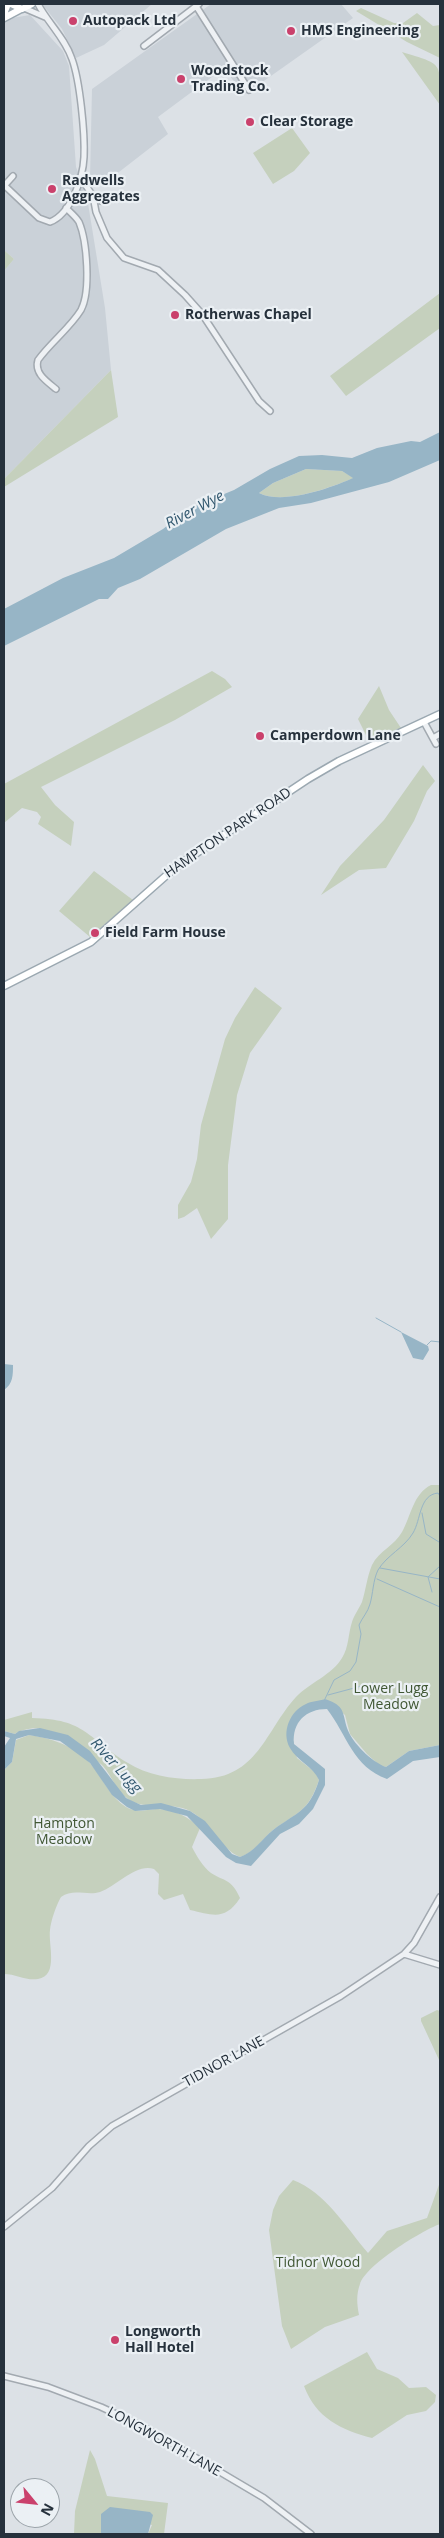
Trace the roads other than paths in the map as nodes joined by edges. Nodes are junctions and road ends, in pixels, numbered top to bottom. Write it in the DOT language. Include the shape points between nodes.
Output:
graph roads {
  1 [pos="9,4"];
  2 [pos="32,4"];
  3 [pos="38,4"];
  4 [pos="197,5"];
  5 [pos="23,9"];
  6 [pos="4,14"];
  7 [pos="4,18"];
  8 [pos="47,19"];
  9 [pos="144,46"];
  10 [pos="249,90"];
  11 [pos="13,176"];
  12 [pos="80,177"];
  13 [pos="4,186"];
  14 [pos="93,196"];
  15 [pos="101,201"];
  16 [pos="66,208"];
  17 [pos="56,389"];
  18 [pos="270,411"];
  19 [pos="440,714"];
  20 [pos="424,722"];
  21 [pos="440,734"];
  22 [pos="433,738"];
  23 [pos="436,744"];
  24 [pos="4,986"];
  25 [pos="440,1897"];
  26 [pos="404,1954"];
  27 [pos="440,1965"];
  28 [pos="4,2227"];
  29 [pos="4,2376"];
  30 [pos="311,2534"];
  1 -- 5 [label="main road"];
  1 -- 6 [label="main road"];
  2 -- 5 [label="main road"];
  3 -- 8 [label="street"];
  4 -- 9 [label="street"];
  4 -- 10 [label="street"];
  5 -- 7 [label="main road"];
  5 -- 8 [label="street"];
  8 -- 12 [label="street" via="64,40 73,61 84,144"];
  11 -- 13 [label="street"];
  12 -- 14 [label="street"];
  12 -- 16 [label="street"];
  13 -- 16 [label="street" via="45,222 54,221"];
  14 -- 15 [label="street"];
  14 -- 18 [label="street" via="104,232 124,258 165,274 202,314 259,401"];
  16 -- 17 [label="street" via="80,225 86,289 82,308 76,317 38,360 39,373"];
  19 -- 20 [label="main road, HAMPTON PARK ROAD"];
  20 -- 22 [label="street"];
  20 -- 24 [label="main road, HAMPTON PARK ROAD" via="339,761 283,794 177,866 91,942"];
  21 -- 22 [label="street"];
  22 -- 23 [label="street"];
  25 -- 26 [label="street, TIDNOR LANE" via="414,1943"];
  26 -- 27 [label="street"];
  26 -- 28 [label="street, TIDNOR LANE" via="342,1996 112,2126 89,2146 52,2188"];
  29 -- 30 [label="street, LONGWORTH LANE" via="48,2387 144,2427 264,2498"];
}
